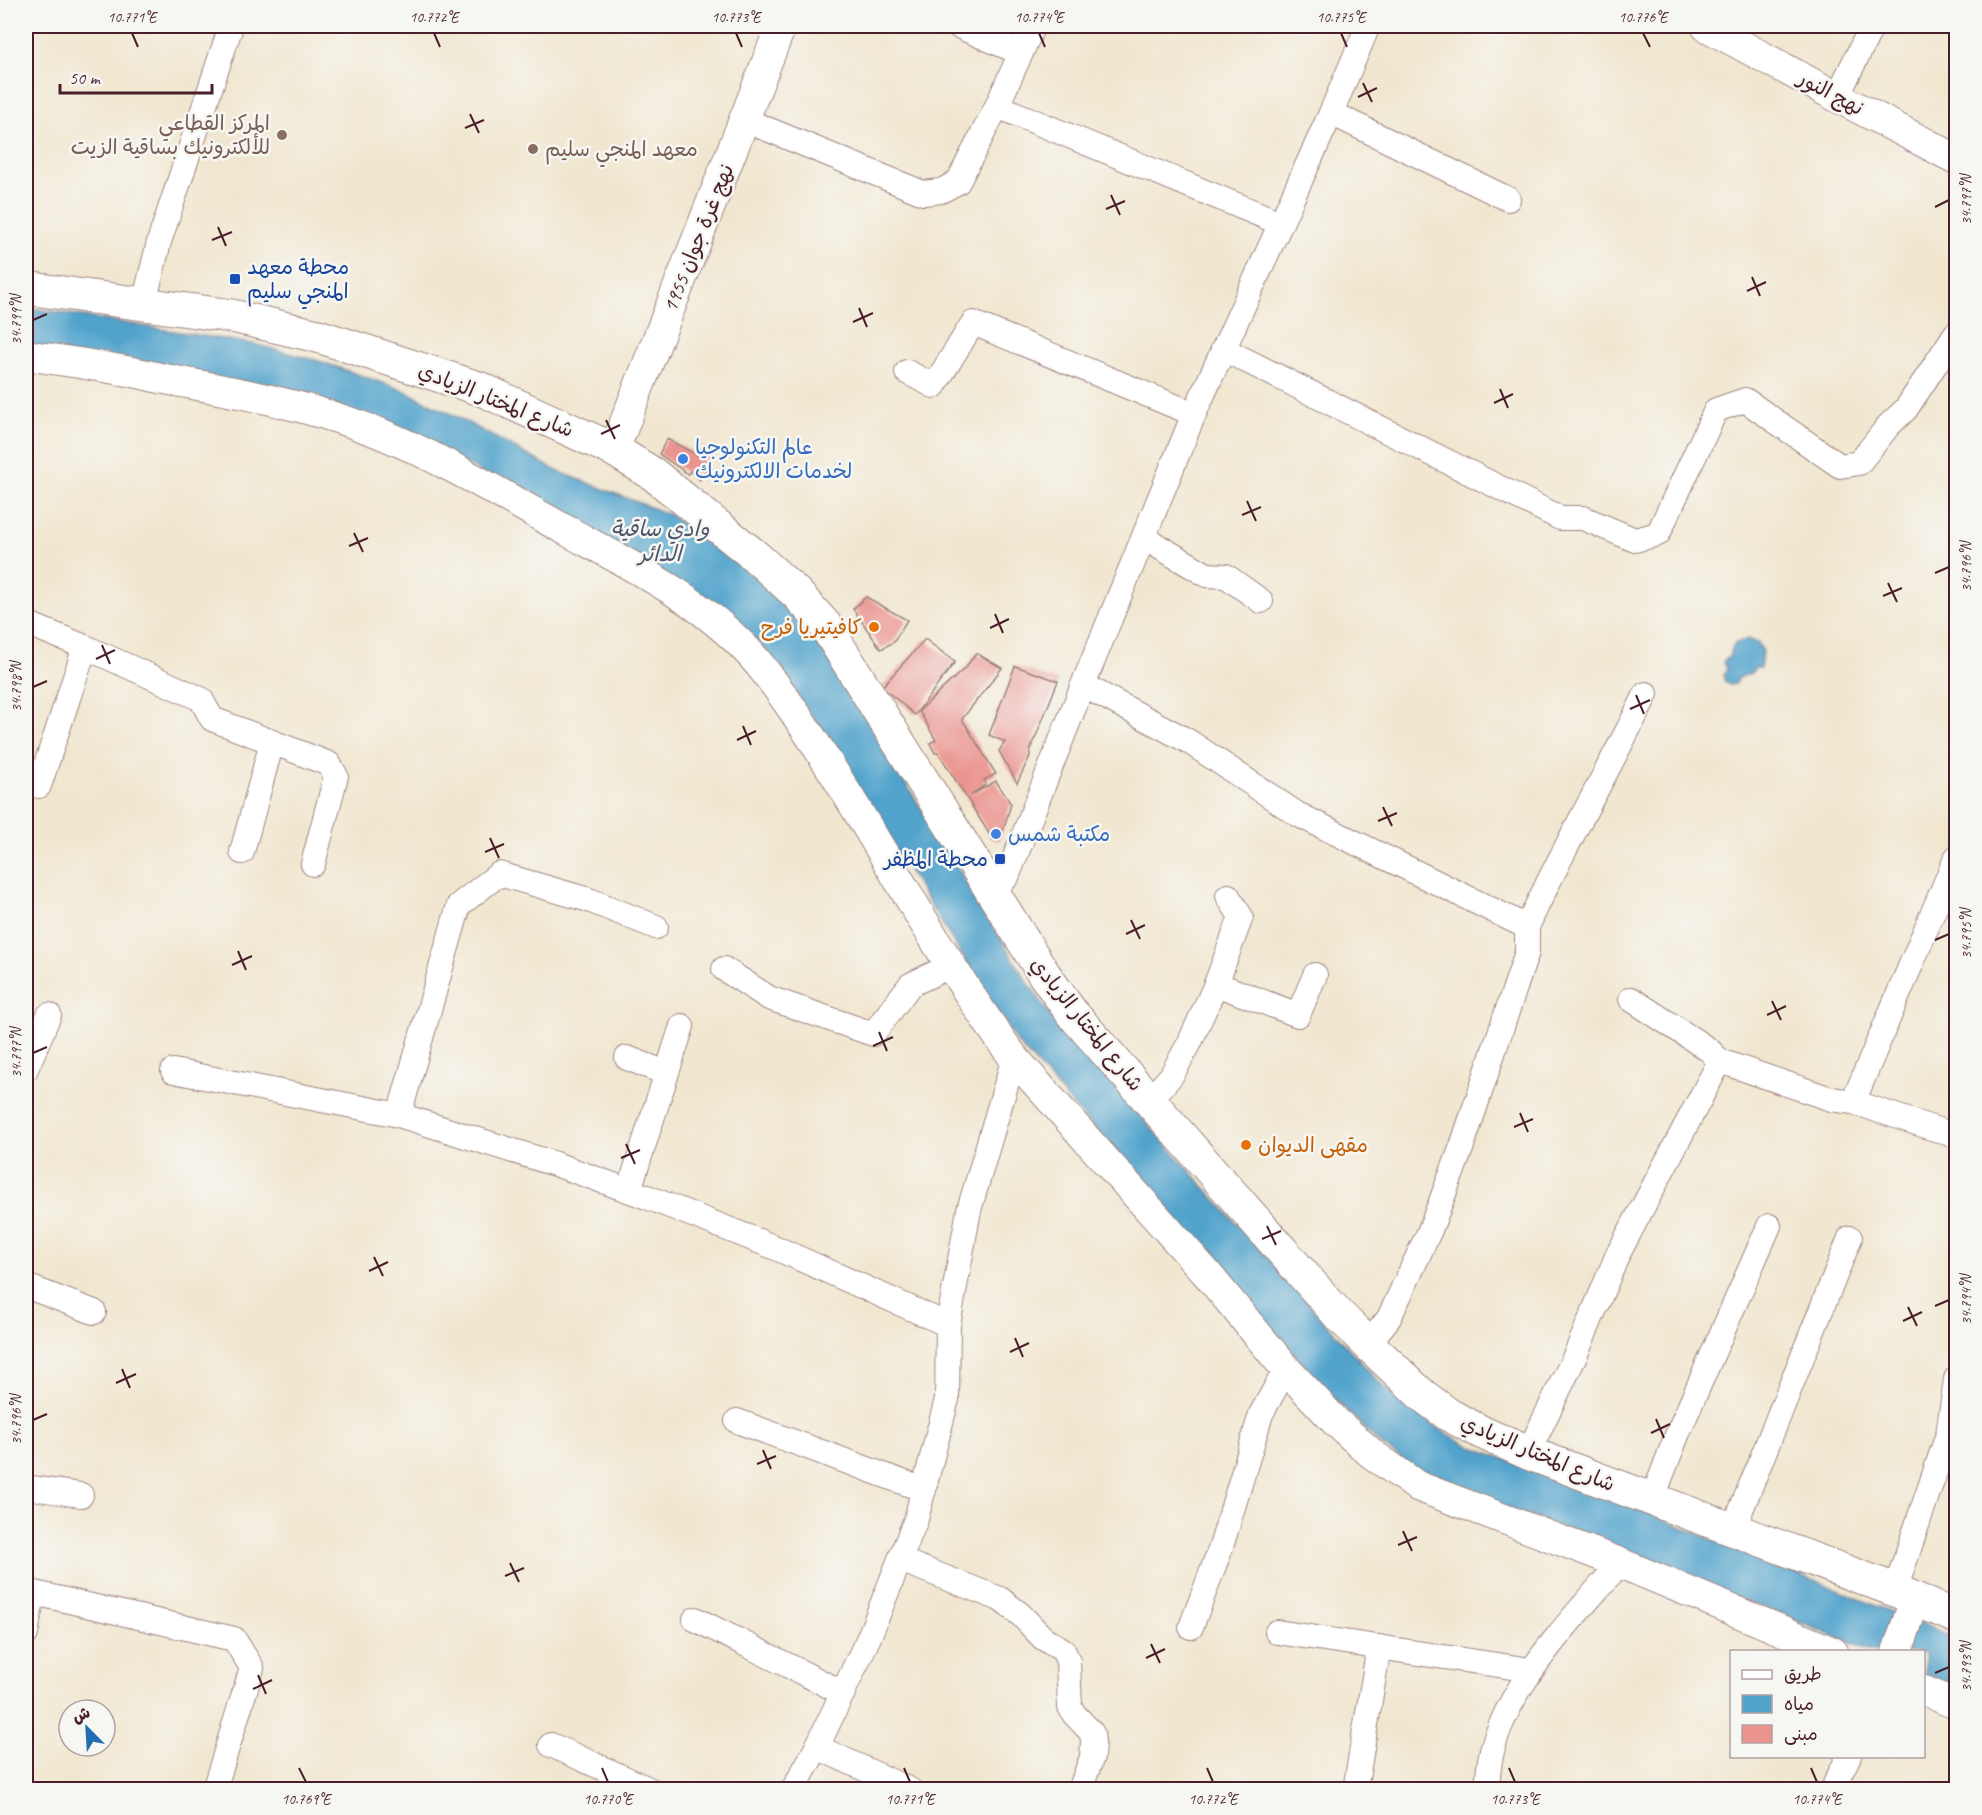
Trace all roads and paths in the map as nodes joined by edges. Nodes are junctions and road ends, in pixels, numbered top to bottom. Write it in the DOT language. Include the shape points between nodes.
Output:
graph roads {
  1 [pos="231,26"];
  2 [pos="781,26"];
  3 [pos="958,26"];
  4 [pos="1033,26"];
  5 [pos="1368,26"];
  6 [pos="1706,26"];
  7 [pos="1872,26"];
  8 [pos="1022,53"];
  9 [pos="1837,98"];
  10 [pos="997,106"];
  11 [pos="1331,113"];
  12 [pos="745,120"];
  13 [pos="1956,159"];
  14 [pos="1508,199"];
  15 [pos="1280,223"];
  16 [pos="26,288"];
  17 [pos="144,303"];
  18 [pos="1956,333"];
  19 [pos="1223,349"];
  20 [pos="26,355"];
  21 [pos="907,372"];
  22 [pos="1194,414"];
  23 [pos="614,450"];
  24 [pos="1144,538"];
  25 [pos="1261,601"];
  26 [pos="26,623"];
  27 [pos="85,647"];
  28 [pos="1083,685"];
  29 [pos="1646,694"];
  30 [pos="272,742"];
  31 [pos="39,786"];
  32 [pos="242,852"];
  33 [pos="1956,858"];
  34 [pos="313,864"];
  35 [pos="991,891"];
  36 [pos="1228,896"];
  37 [pos="656,927"];
  38 [pos="1527,927"];
  39 [pos="952,965"];
  40 [pos="724,969"];
  41 [pos="1315,975"];
  42 [pos="1216,984"];
  43 [pos="1631,999"];
  44 [pos="49,1015"];
  45 [pos="681,1026"];
  46 [pos="627,1058"];
  47 [pos="1014,1058"];
  48 [pos="1720,1061"];
  49 [pos="26,1069"];
  50 [pos="173,1071"];
  51 [pos="666,1073"];
  52 [pos="1149,1101"];
  53 [pos="1853,1102"];
  54 [pos="399,1115"];
  55 [pos="1956,1136"];
  56 [pos="629,1190"];
  57 [pos="1769,1227"];
  58 [pos="1850,1238"];
  59 [pos="26,1286"];
  60 [pos="94,1312"];
  61 [pos="948,1324"];
  62 [pos="1368,1344"];
  63 [pos="1286,1369"];
  64 [pos="1956,1379"];
  65 [pos="737,1421"];
  66 [pos="1528,1453"];
  67 [pos="26,1488"];
  68 [pos="924,1490"];
  69 [pos="81,1495"];
  70 [pos="1652,1500"];
  71 [pos="1733,1530"];
  72 [pos="900,1560"];
  73 [pos="1620,1563"];
  74 [pos="29,1592"];
  75 [pos="1905,1595"];
  76 [pos="1956,1617"];
  77 [pos="695,1619"];
  78 [pos="1191,1627"];
  79 [pos="1277,1632"];
  80 [pos="26,1634"];
  81 [pos="1379,1647"];
  82 [pos="1828,1650"];
  83 [pos="1897,1650"];
  84 [pos="1531,1670"];
  85 [pos="1925,1692"];
  86 [pos="843,1693"];
  87 [pos="1956,1704"];
  88 [pos="551,1745"];
  89 [pos="817,1748"];
  90 [pos="1848,1758"];
  91 [pos="214,1790"];
  92 [pos="651,1790"];
  93 [pos="794,1790"];
  94 [pos="910,1790"];
  95 [pos="1080,1790"];
  96 [pos="1355,1790"];
  97 [pos="1488,1790"];
  98 [pos="1832,1790"];
  1 -- 17 [label="street" via="159,242"];
  2 -- 12 [label="street, نهج غرة جوان 1955"];
  3 -- 8 [label="street"];
  4 -- 8 [label="street"];
  5 -- 11 [label="street"];
  6 -- 9 [label="street, نهج النور"];
  7 -- 9 [label="street"];
  8 -- 10 [label="street"];
  9 -- 13 [label="street, نهج النور"];
  10 -- 12 [label="street" via="958,182 932,192 923,192"];
  10 -- 15 [label="street"];
  11 -- 14 [label="street"];
  11 -- 15 [label="street"];
  12 -- 23 [label="street, نهج غرة جوان 1955"];
  15 -- 19 [label="street"];
  16 -- 17 [label="main road, شارع المختار الزيادي"];
  17 -- 23 [label="main road, شارع المختار الزيادي" via="232,316 318,336 481,389"];
  18 -- 19 [label="street" via="1906,409 1859,463 1840,466 1745,400 1716,410 1658,534 1635,540 1583,518 1560,518"];
  19 -- 22 [label="street"];
  20 -- 39 [label="street" via="269,399 378,433 583,539 689,601 757,662 785,697"];
  21 -- 22 [label="street" via="934,386 973,323"];
  22 -- 24 [label="street"];
  23 -- 35 [label="main road, شارع المختار الزيادي" via="653,474 755,556 825,625"];
  24 -- 25 [label="street" via="1207,575 1226,576"];
  24 -- 28 [label="street"];
  26 -- 27 [label="street"];
  27 -- 30 [label="street" via="201,699 212,719"];
  27 -- 31 [label="street"];
  28 -- 35 [label="street" via="1007,878"];
  28 -- 38 [label="street" via="1188,741 1298,814"];
  29 -- 38 [label="street"];
  30 -- 32 [label="street"];
  30 -- 34 [label="street" via="329,764 336,776"];
  33 -- 53 [label="street"];
  35 -- 52 [label="main road, شارع المختار الزيادي" via="1071,1012"];
  36 -- 42 [label="street" via="1241,917"];
  37 -- 54 [label="street" via="589,900 499,874 478,888 459,905"];
  38 -- 62 [label="street" via="1527,952 1461,1149 1430,1230 1389,1318"];
  39 -- 40 [label="street" via="910,985 873,1034 769,998"];
  39 -- 47 [label="street"];
  41 -- 42 [label="street" via="1298,1015"];
  42 -- 52 [label="street" via="1172,1076"];
  43 -- 48 [label="street"];
  44 -- 49 [label="street"];
  45 -- 51 [label="street"];
  46 -- 51 [label="street"];
  47 -- 61 [label="street" via="969,1210"];
  47 -- 63 [label="street" via="1208,1275"];
  48 -- 53 [label="street" via="1831,1099"];
  48 -- 66 [label="street" via="1618,1254"];
  50 -- 54 [label="street"];
  51 -- 56 [label="street"];
  52 -- 62 [label="main road, شارع المختار الزيادي"];
  53 -- 55 [label="street"];
  54 -- 56 [label="street"];
  56 -- 61 [label="street" via="776,1248"];
  57 -- 70 [label="street"];
  58 -- 71 [label="street"];
  59 -- 60 [label="street"];
  61 -- 68 [label="street" via="947,1399"];
  62 -- 66 [label="main road, شارع المختار الزيادي" via="1449,1415"];
  63 -- 73 [label="street" via="1350,1435 1417,1486"];
  63 -- 78 [label="street" via="1261,1414 1221,1547"];
  64 -- 75 [label="street" via="1948,1434"];
  65 -- 68 [label="street"];
  66 -- 70 [label="main road, شارع المختار الزيادي"];
  67 -- 69 [label="street"];
  68 -- 72 [label="street"];
  70 -- 71 [label="main road, شارع المختار الزيادي"];
  71 -- 75 [label="main road, شارع المختار الزيادي"];
  72 -- 86 [label="street"];
  72 -- 95 [label="street" via="1000,1599 1043,1638 1063,1650 1068,1661 1070,1707 1092,1733 1092,1757"];
  73 -- 82 [label="street"];
  73 -- 84 [label="street"];
  74 -- 80 [label="street"];
  74 -- 91 [label="street" via="234,1639 252,1668"];
  75 -- 76 [label="main road, شارع المختار الزيادي"];
  75 -- 83 [label="street"];
  77 -- 86 [label="street"];
  79 -- 81 [label="street"];
  81 -- 84 [label="street"];
  81 -- 96 [label="street"];
  84 -- 97 [label="street" via="1494,1741"];
  85 -- 87 [label="street"];
  86 -- 89 [label="street"];
  88 -- 92 [label="street"];
  89 -- 93 [label="street"];
  89 -- 94 [label="street"];
  90 -- 98 [label="street"];
}
